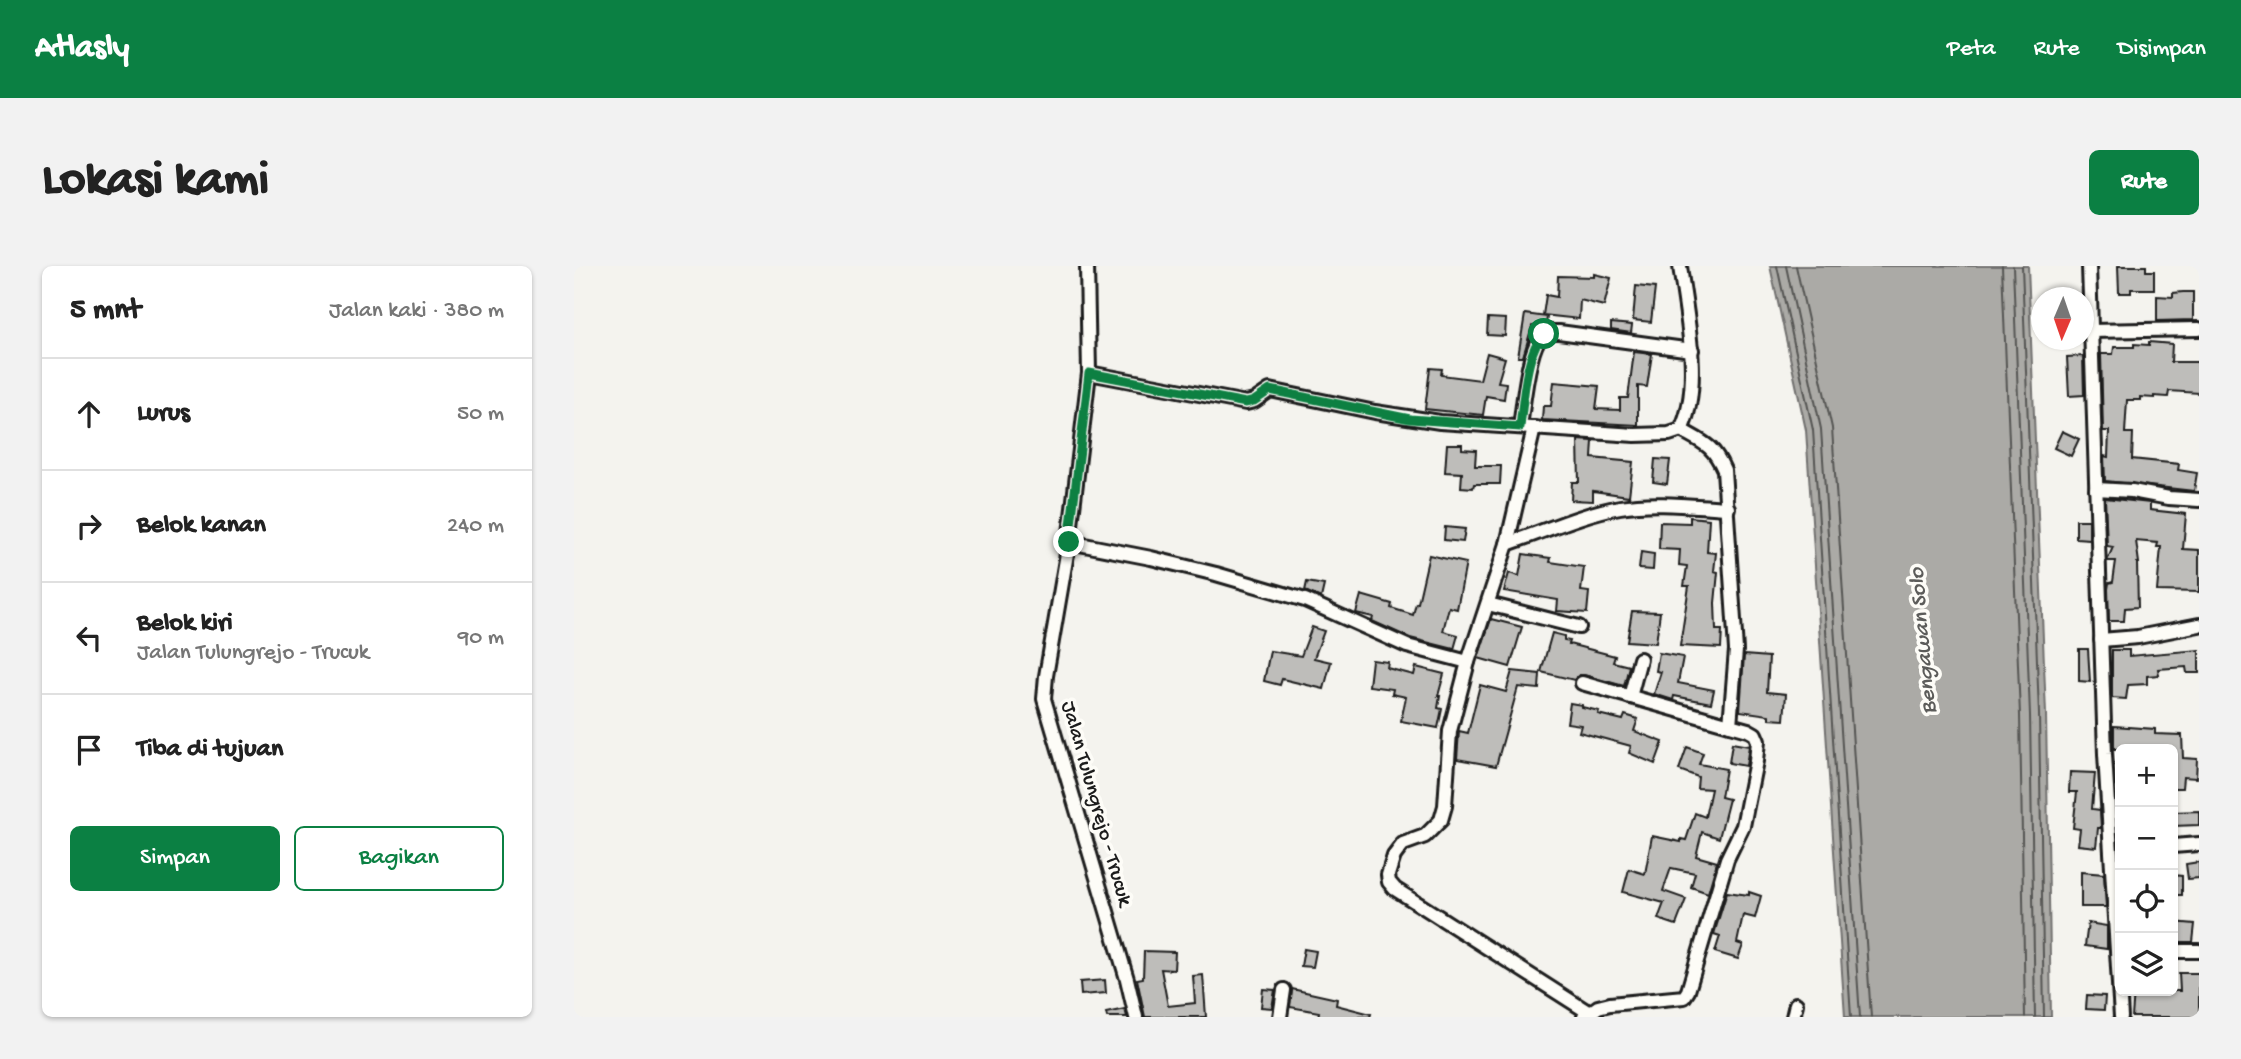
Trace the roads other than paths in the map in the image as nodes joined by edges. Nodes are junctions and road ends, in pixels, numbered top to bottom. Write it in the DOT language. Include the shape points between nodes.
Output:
graph roads {
  1 [pos="1087,266"];
  2 [pos="1680,266"];
  3 [pos="2089,266"];
  4 [pos="2089,287"];
  5 [pos="2199,329"];
  6 [pos="2094,331"];
  7 [pos="1692,350"];
  8 [pos="2091,350"];
  9 [pos="1089,373"];
  10 [pos="1520,427"];
  11 [pos="1534,428"];
  12 [pos="1681,430"];
  13 [pos="2096,489"];
  14 [pos="2199,500"];
  15 [pos="1728,508"];
  16 [pos="1069,542"];
  17 [pos="1507,544"];
  18 [pos="1488,604"];
  19 [pos="2199,625"];
  20 [pos="1580,627"];
  21 [pos="2101,640"];
  22 [pos="1640,659"];
  23 [pos="1468,662"];
  24 [pos="1582,683"];
  25 [pos="1630,697"];
  26 [pos="1731,725"];
  27 [pos="2199,844"];
  28 [pos="2178,846"];
  29 [pos="2115,850"];
  30 [pos="2116,870"];
  31 [pos="2117,933"];
  32 [pos="2178,951"];
  33 [pos="2199,951"];
  34 [pos="1283,990"];
  35 [pos="2120,996"];
  36 [pos="1586,1014"];
  37 [pos="1136,1017"];
  38 [pos="1280,1017"];
  39 [pos="2121,1017"];
  1 -- 9 [label="street, Jalan Tulungrejo - Trucuk"];
  2 -- 7 [label="street"];
  3 -- 4 [label="street"];
  5 -- 6 [label="street"];
  7 -- 10 [label="street" via="1559,332 1544,334 1532,359"];
  7 -- 12 [label="street" via="1686,420"];
  8 -- 13 [label="street"];
  9 -- 10 [label="street" via="1246,403 1270,390 1410,419"];
  9 -- 16 [label="street, Jalan Tulungrejo - Trucuk"];
  10 -- 11 [label="street"];
  11 -- 12 [label="street" via="1654,435"];
  11 -- 17 [label="street"];
  12 -- 15 [label="street" via="1717,454 1724,470"];
  13 -- 14 [label="street"];
  13 -- 21 [label="street"];
  15 -- 17 [label="street" via="1622,506"];
  15 -- 26 [label="street" via="1736,650"];
  16 -- 23 [label="street" via="1242,581 1305,600 1407,646"];
  16 -- 37 [label="street, Jalan Tulungrejo - Trucuk" via="1044,699"];
  17 -- 18 [label="street"];
  18 -- 20 [label="street"];
  18 -- 23 [label="street"];
  19 -- 21 [label="street"];
  21 -- 29 [label="street"];
  22 -- 25 [label="street"];
  23 -- 36 [label="street" via="1450,731 1441,820 1425,836 1403,844 1390,864 1389,882"];
  24 -- 25 [label="street"];
  25 -- 26 [label="street"];
  26 -- 36 [label="street" via="1755,734 1756,761 1743,826 1727,859 1688,991 1684,997 1610,1004"];
  27 -- 28 [label="street"];
  30 -- 31 [label="street"];
  32 -- 33 [label="street"];
  34 -- 38 [label="street"];
  35 -- 39 [label="street"];
}
